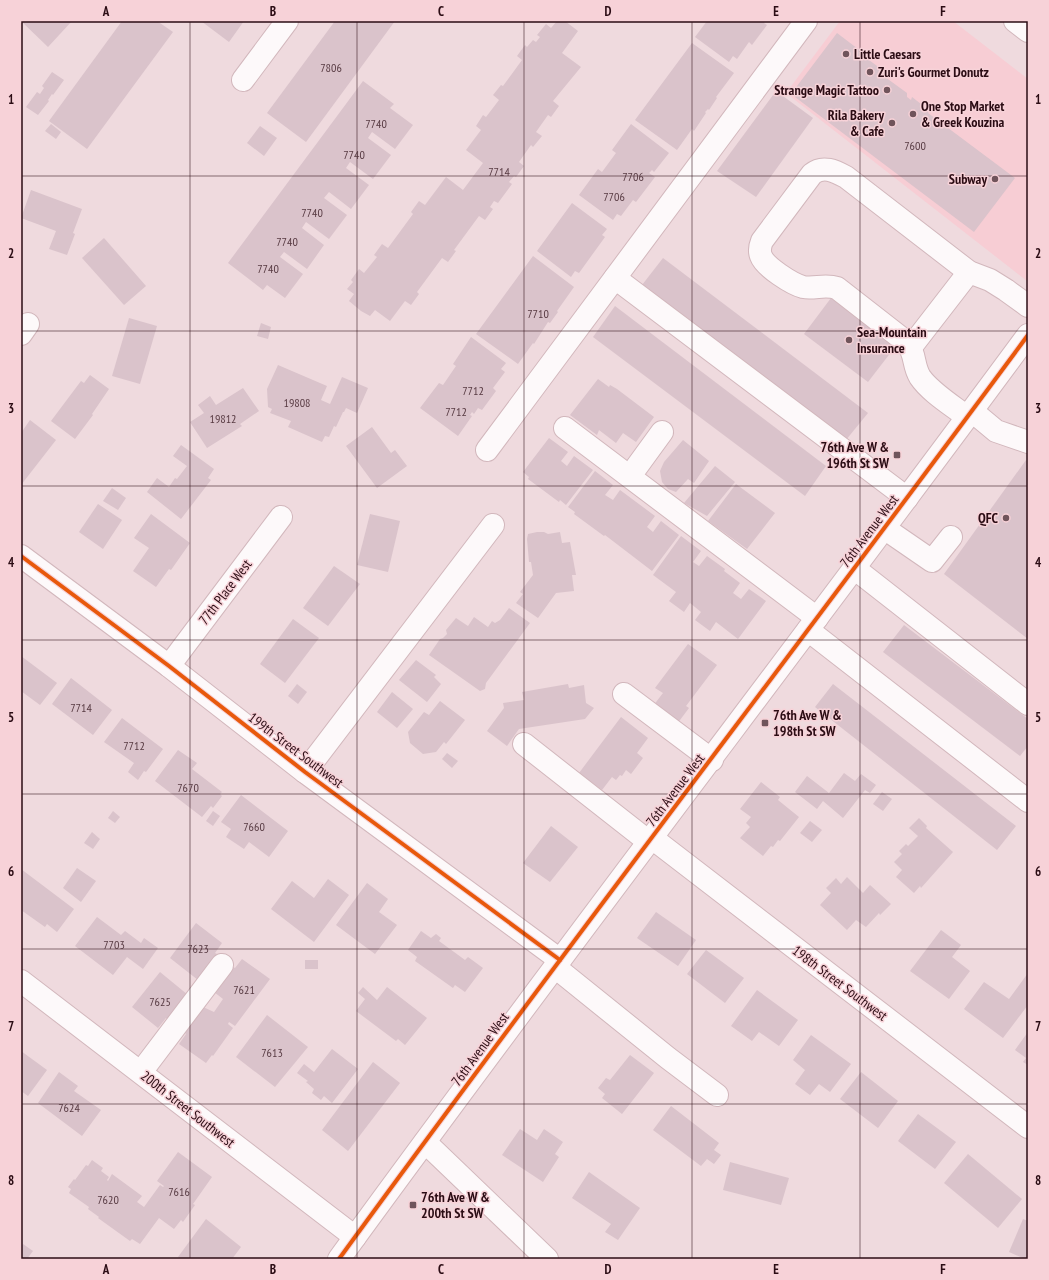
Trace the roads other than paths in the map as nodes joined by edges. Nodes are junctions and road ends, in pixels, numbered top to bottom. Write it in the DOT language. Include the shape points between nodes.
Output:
graph roads {
  1 [pos="287,21"];
  2 [pos="806,21"];
  3 [pos="1015,21"];
  4 [pos="1028,31"];
  5 [pos="243,80"];
  6 [pos="969,272"];
  7 [pos="615,278"];
  8 [pos="1028,306"];
  9 [pos="1028,335"];
  10 [pos="911,347"];
  11 [pos="970,414"];
  12 [pos="565,428"];
  13 [pos="662,432"];
  14 [pos="1028,442"];
  15 [pos="488,450"];
  16 [pos="630,476"];
  17 [pos="906,498"];
  18 [pos="281,517"];
  19 [pos="492,525"];
  20 [pos="884,528"];
  21 [pos="951,537"];
  22 [pos="21,556"];
  23 [pos="854,568"];
  24 [pos="812,624"];
  25 [pos="169,666"];
  26 [pos="624,694"];
  27 [pos="1028,704"];
  28 [pos="524,744"];
  29 [pos="712,760"];
  30 [pos="305,772"];
  31 [pos="1028,801"];
  32 [pos="650,840"];
  33 [pos="557,963"];
  34 [pos="222,965"];
  35 [pos="21,981"];
  36 [pos="141,1072"];
  37 [pos="717,1095"];
  38 [pos="1028,1127"];
  39 [pos="425,1142"];
  40 [pos="355,1237"];
  41 [pos="339,1259"];
  42 [pos="547,1259"];
  1 -- 5 [label="street"];
  2 -- 7 [label="street"];
  3 -- 4 [label="street"];
  6 -- 8 [label="street" via="990,280"];
  6 -- 10 [label="street"];
  6 -- 10 [label="street" via="840,174 821,169 807,180 762,241 760,251 763,260 792,283 810,288 829,285 837,288"];
  7 -- 15 [label="street"];
  7 -- 17 [label="street"];
  9 -- 11 [label="street, 76th Avenue West"];
  10 -- 11 [label="street" via="921,378 929,387"];
  11 -- 14 [label="street" via="996,431"];
  11 -- 17 [label="street, 76th Avenue West"];
  12 -- 16 [label="street"];
  13 -- 16 [label="street"];
  16 -- 24 [label="street"];
  17 -- 20 [label="street, 76th Avenue West"];
  18 -- 25 [label="street, 77th Place West"];
  19 -- 30 [label="street"];
  20 -- 21 [label="street" via="932,561"];
  20 -- 23 [label="street, 76th Avenue West"];
  22 -- 25 [label="street, 199th Street Southwest"];
  23 -- 24 [label="street, 76th Avenue West"];
  23 -- 27 [label="street"];
  24 -- 29 [label="street, 76th Avenue West"];
  24 -- 31 [label="street"];
  25 -- 30 [label="street, 199th Street Southwest"];
  26 -- 29 [label="street"];
  28 -- 32 [label="street, 198th Street Southwest"];
  29 -- 32 [label="street, 76th Avenue West"];
  30 -- 33 [label="street, 199th Street Southwest"];
  32 -- 33 [label="street, 76th Avenue West"];
  32 -- 38 [label="street, 198th Street Southwest"];
  33 -- 37 [label="street, 199th Street Southwest" via="668,1058"];
  33 -- 39 [label="street, 76th Avenue West"];
  34 -- 36 [label="street"];
  35 -- 36 [label="street, 200th Street Southwest"];
  36 -- 40 [label="street, 200th Street Southwest"];
  39 -- 40 [label="street, 76th Avenue West"];
  39 -- 42 [label="street"];
  40 -- 41 [label="street, 76th Avenue West"];
}
